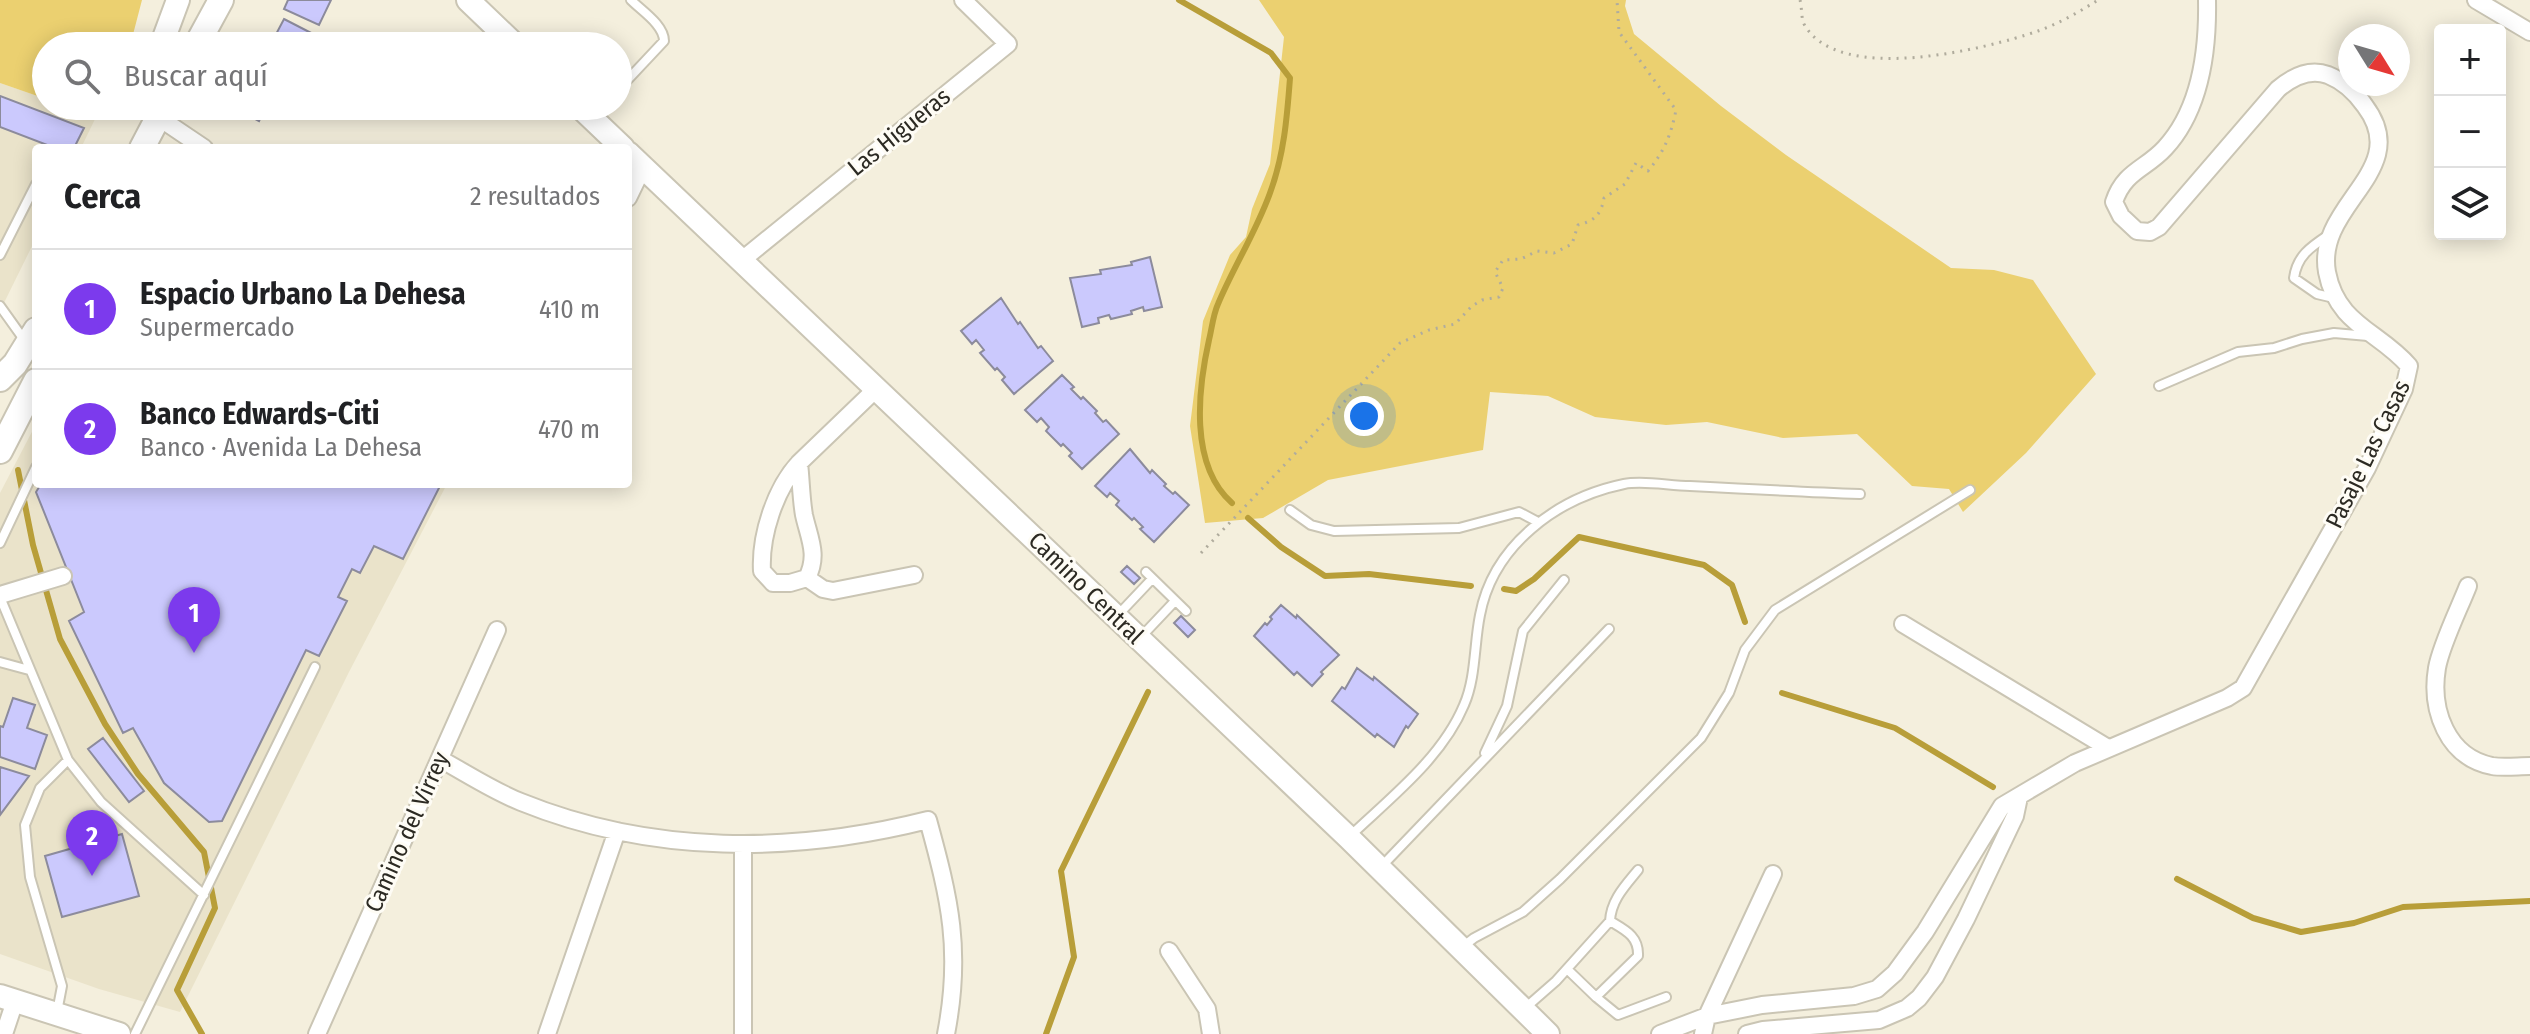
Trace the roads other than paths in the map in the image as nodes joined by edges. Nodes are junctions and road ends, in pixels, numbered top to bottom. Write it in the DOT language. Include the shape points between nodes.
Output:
graph roads {
  1 [pos="178,0"];
  2 [pos="221,0"];
  3 [pos="468,0"];
  4 [pos="631,0"];
  5 [pos="963,0"];
  6 [pos="2207,0"];
  7 [pos="2476,0"];
  8 [pos="166,32"];
  9 [pos="204,32"];
  10 [pos="501,32"];
  11 [pos="2530,32"];
  12 [pos="632,75"];
  13 [pos="153,120"];
  14 [pos="169,120"];
  15 [pos="599,120"];
  16 [pos="144,144"];
  17 [pos="199,144"];
  18 [pos="620,144"];
  19 [pos="635,160"];
  20 [pos="32,192"];
  21 [pos="2331,233"];
  22 [pos="0,255"];
  23 [pos="742,260"];
  24 [pos="2337,299"];
  25 [pos="0,306"];
  26 [pos="2372,337"];
  27 [pos="32,338"];
  28 [pos="0,379"];
  29 [pos="2159,386"];
  30 [pos="32,389"];
  31 [pos="876,389"];
  32 [pos="0,451"];
  33 [pos="799,463"];
  34 [pos="32,475"];
  35 [pos="1970,490"];
  36 [pos="1860,494"];
  37 [pos="1290,510"];
  38 [pos="1538,522"];
  39 [pos="0,543"];
  40 [pos="914,575"];
  41 [pos="807,578"];
  42 [pos="50,580"];
  43 [pos="1564,580"];
  44 [pos="2468,586"];
  45 [pos="0,596"];
  46 [pos="1175,601"];
  47 [pos="1186,611"];
  48 [pos="1117,617"];
  49 [pos="1903,624"];
  50 [pos="1609,629"];
  51 [pos="497,630"];
  52 [pos="1139,638"];
  53 [pos="0,662"];
  54 [pos="315,667"];
  55 [pos="29,670"];
  56 [pos="2108,748"];
  57 [pos="440,759"];
  58 [pos="68,760"];
  59 [pos="1482,761"];
  60 [pos="2530,766"];
  61 [pos="2019,797"];
  62 [pos="617,831"];
  63 [pos="1349,838"];
  64 [pos="743,846"];
  65 [pos="1380,869"];
  66 [pos="1638,870"];
  67 [pos="1773,874"];
  68 [pos="204,893"];
  69 [pos="1610,921"];
  70 [pos="1461,948"];
  71 [pos="1169,951"];
  72 [pos="1567,969"];
  73 [pos="1596,997"];
  74 [pos="1666,997"];
  75 [pos="7,999"];
  76 [pos="1523,1009"];
  77 [pos="56,1014"];
  78 [pos="1707,1016"];
  79 [pos="1538,1032"];
  80 [pos="4,1034"];
  81 [pos="119,1034"];
  82 [pos="135,1034"];
  83 [pos="317,1034"];
  84 [pos="547,1034"];
  85 [pos="743,1034"];
  86 [pos="946,1034"];
  87 [pos="1211,1034"];
  88 [pos="1660,1034"];
  89 [pos="1703,1034"];
  90 [pos="1747,1034"];
  1 -- 8 [label="main road"];
  2 -- 9 [label="main road"];
  3 -- 10 [label="main road"];
  4 -- 12 [label="lane" via="664,34 664,41"];
  5 -- 23 [label="street, Las Higueras" via="1008,44"];
  6 -- 21 [label="street, Pasaje Las Casas" via="2204,58 2190,107 2163,150 2118,189 2114,202 2121,216 2137,231 2159,227 2278,89 2312,72 2351,90 2380,134 2378,158"];
  7 -- 11 [label="street"];
  13 -- 16 [label="main road"];
  14 -- 17 [label="street"];
  15 -- 18 [label="main road"];
  19 -- 23 [label="main road, Camino Central"];
  20 -- 22 [label="lane"];
  21 -- 24 [label="street, Pasaje Las Casas" via="2327,270"];
  21 -- 24 [label="lane" via="2307,250 2296,264 2294,278 2317,294"];
  23 -- 31 [label="main road, Camino Central"];
  24 -- 26 [label="street, Pasaje Las Casas" via="2345,314"];
  25 -- 27 [label="lane"];
  26 -- 29 [label="lane" via="2334,333 2238,352"];
  26 -- 56 [label="street, Pasaje Las Casas" via="2409,366 2404,389 2367,468 2251,678 2227,698"];
  27 -- 28 [label="main road"];
  30 -- 32 [label="main road"];
  31 -- 33 [label="street"];
  31 -- 48 [label="main road, Camino Central"];
  33 -- 41 [label="street" via="814,548"];
  33 -- 41 [label="street" via="787,476 768,523 762,571 773,583"];
  34 -- 39 [label="lane"];
  35 -- 70 [label="lane" via="1775,610 1745,650 1729,693 1701,738 1523,912"];
  36 -- 38 [label="lane" via="1626,484 1570,503"];
  37 -- 38 [label="lane" via="1311,525 1334,531 1459,528 1519,512"];
  38 -- 63 [label="lane" via="1510,550 1487,589 1466,702 1453,728"];
  40 -- 41 [label="street" via="833,591"];
  42 -- 45 [label="street"];
  43 -- 59 [label="lane" via="1523,631 1507,706"];
  44 -- 60 [label="street" via="2437,666 2435,702 2448,735 2464,756 2493,766"];
  45 -- 55 [label="lane"];
  46 -- 47 [label="lane"];
  46 -- 48 [label="lane" via="1149,575"];
  46 -- 52 [label="lane"];
  48 -- 52 [label="main road, Camino Central"];
  49 -- 56 [label="street"];
  50 -- 59 [label="lane"];
  51 -- 57 [label="street, Camino del Virrey"];
  52 -- 63 [label="main road, Camino Central"];
  53 -- 55 [label="lane"];
  54 -- 68 [label="lane"];
  55 -- 58 [label="lane"];
  56 -- 61 [label="street, Pasaje Las Casas"];
  57 -- 62 [label="street" via="518,801"];
  57 -- 83 [label="street, Camino del Virrey"];
  58 -- 68 [label="lane" via="101,802"];
  58 -- 77 [label="lane" via="40,788 25,825 30,877 62,986"];
  59 -- 65 [label="lane"];
  61 -- 78 [label="street, Pasaje Las Casas" via="2002,806 1925,932 1877,989"];
  61 -- 90 [label="street" via="1966,919 1919,998 1879,1020"];
  62 -- 64 [label="street"];
  62 -- 84 [label="street"];
  63 -- 65 [label="main road, Camino Central"];
  64 -- 85 [label="street"];
  64 -- 86 [label="street" via="848,838 928,820 948,891 955,947"];
  65 -- 70 [label="main road, Camino Central"];
  66 -- 69 [label="lane" via="1616,898"];
  67 -- 78 [label="street"];
  68 -- 82 [label="lane"];
  69 -- 72 [label="lane"];
  69 -- 73 [label="lane" via="1631,934 1639,945 1638,956"];
  70 -- 76 [label="main road, Camino Central"];
  71 -- 87 [label="street" via="1207,1009"];
  72 -- 73 [label="lane"];
  72 -- 76 [label="lane"];
  73 -- 74 [label="lane" via="1618,1015"];
  75 -- 77 [label="main road"];
  75 -- 80 [label="street"];
  76 -- 79 [label="main road, Camino Central"];
  77 -- 81 [label="main road"];
  78 -- 88 [label="street, Pasaje Las Casas"];
  78 -- 89 [label="street"];
}
